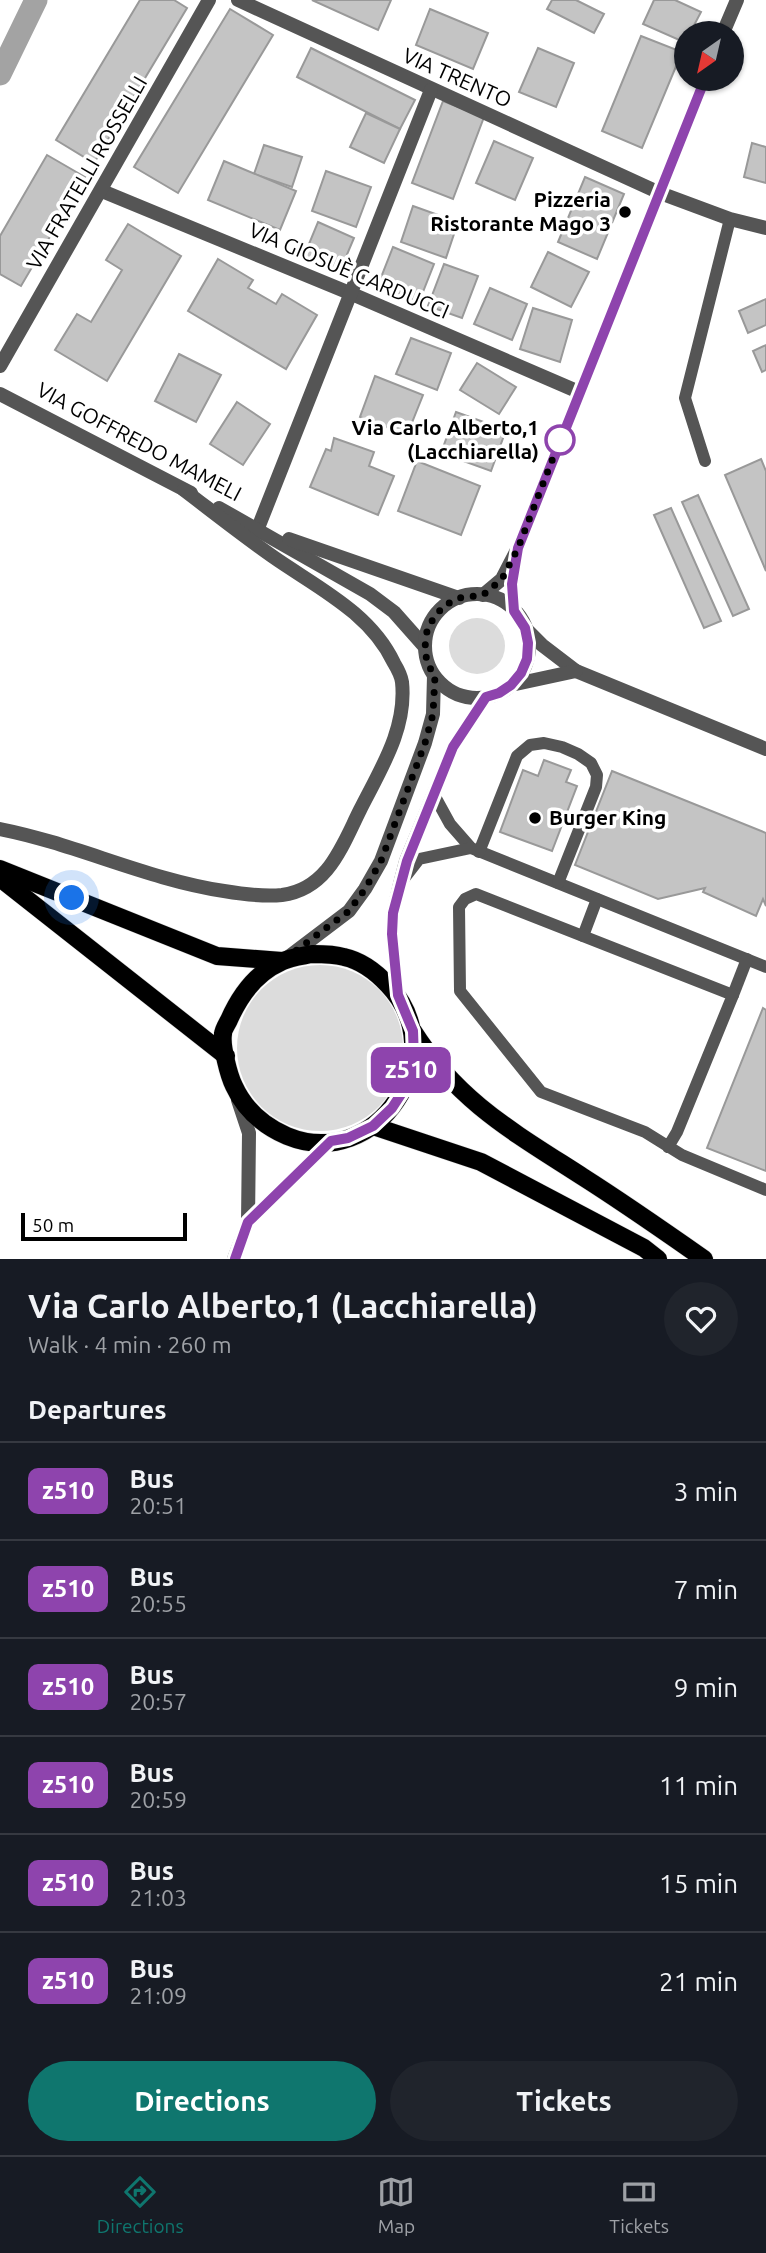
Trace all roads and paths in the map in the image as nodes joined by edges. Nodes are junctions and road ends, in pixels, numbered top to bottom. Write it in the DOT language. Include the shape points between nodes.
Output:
graph roads {
  1 [pos="209,0"];
  2 [pos="238,0"];
  3 [pos="737,0"];
  4 [pos="728,21"];
  5 [pos="431,90"];
  6 [pos="700,91"];
  7 [pos="102,191"];
  8 [pos="660,193"];
  9 [pos="730,219"];
  10 [pos="766,228"];
  11 [pos="352,294"];
  12 [pos="0,366"];
  13 [pos="579,392"];
  14 [pos="0,394"];
  15 [pos="705,461"];
  16 [pos="184,489"];
  17 [pos="258,528"];
  18 [pos="518,548"];
  19 [pos="483,595"];
  20 [pos="459,598"];
  21 [pos="514,611"];
  22 [pos="525,628"];
  23 [pos="425,647"];
  24 [pos="576,671"];
  25 [pos="435,676"];
  26 [pos="511,685"];
  27 [pos="486,697"];
  28 [pos="766,749"];
  29 [pos="433,793"];
  30 [pos="0,828"];
  31 [pos="475,850"];
  32 [pos="0,869"];
  33 [pos="0,878"];
  34 [pos="558,883"];
  35 [pos="400,884"];
  36 [pos="597,899"];
  37 [pos="583,936"];
  38 [pos="747,959"];
  39 [pos="282,961"];
  40 [pos="766,967"];
  41 [pos="398,995"];
  42 [pos="733,995"];
  43 [pos="413,1031"];
  44 [pos="226,1056"];
  45 [pos="235,1089"];
  46 [pos="373,1126"];
  47 [pos="331,1141"];
  48 [pos="668,1147"];
  49 [pos="766,1190"];
  50 [pos="248,1222"];
  51 [pos="234,1259"];
  52 [pos="658,1259"];
  53 [pos="704,1259"];
  1 -- 7 [label="street, VIA FRATELLI ROSSELLI"];
  2 -- 5 [label="street, VIA TRENTO"];
  3 -- 4 [label="street"];
  5 -- 8 [label="street, VIA TRENTO"];
  5 -- 11 [label="street"];
  6 -- 8 [label="street"];
  7 -- 11 [label="street, VIA GIOSUÈ CARDUCCI"];
  7 -- 12 [label="street, VIA FRATELLI ROSSELLI"];
  8 -- 9 [label="street, VIA TRENTO"];
  8 -- 13 [label="street"];
  9 -- 10 [label="street, VIA TRENTO"];
  9 -- 15 [label="lane" via="685,398"];
  11 -- 13 [label="street, VIA GIOSUÈ CARDUCCI"];
  11 -- 17 [label="street"];
  13 -- 18 [label="street"];
  14 -- 16 [label="street, VIA GOFFREDO MAMELI"];
  16 -- 17 [label="street, VIA GOFFREDO MAMELI"];
  16 -- 30 [label="street" via="351,610 386,645 402,680 400,724 337,859 314,884 283,895 244,894 158,877"];
  17 -- 20 [label="street, VIA GOFFREDO MAMELI"];
  17 -- 23 [label="street, VIA GOFFREDO MAMELI" via="370,594 394,612"];
  18 -- 19 [label="street" via="502,579"];
  18 -- 21 [label="street" via="512,584"];
  19 -- 20 [label="street"];
  19 -- 21 [label="street"];
  20 -- 23 [label="street" via="434,617"];
  21 -- 22 [label="street"];
  22 -- 24 [label="street"];
  22 -- 26 [label="street" via="527,659"];
  23 -- 25 [label="street"];
  24 -- 26 [label="street"];
  24 -- 28 [label="street"];
  25 -- 27 [label="street" via="457,694"];
  25 -- 39 [label="street" via="433,714 425,743 381,861 349,911"];
  26 -- 27 [label="street"];
  27 -- 29 [label="street" via="453,747"];
  29 -- 31 [label="lane" via="450,824"];
  29 -- 35 [label="street"];
  31 -- 34 [label="lane"];
  31 -- 34 [label="lane" via="517,756 530,745 562,747 591,763 597,775"];
  31 -- 35 [label="lane" via="419,859"];
  32 -- 39 [label="main road" via="218,956"];
  33 -- 44 [label="main road"];
  34 -- 36 [label="lane"];
  35 -- 41 [label="street" via="392,934"];
  36 -- 37 [label="lane"];
  36 -- 38 [label="lane"];
  37 -- 42 [label="lane"];
  37 -- 48 [label="lane" via="476,894 459,907 460,991 541,1092 645,1132"];
  38 -- 40 [label="lane"];
  38 -- 42 [label="lane"];
  39 -- 41 [label="main road" via="312,954 344,957 376,972"];
  39 -- 44 [label="main road" via="259,975 239,999 223,1034"];
  41 -- 43 [label="main road"];
  42 -- 48 [label="lane"];
  43 -- 46 [label="main road" via="414,1059 407,1085"];
  43 -- 53 [label="main road" via="432,1061 492,1118"];
  44 -- 45 [label="main road"];
  45 -- 47 [label="main road" via="249,1110 272,1129 296,1139"];
  45 -- 50 [label="street" via="248,1133"];
  46 -- 47 [label="main road"];
  46 -- 52 [label="main road" via="481,1162"];
  47 -- 50 [label="street"];
  48 -- 49 [label="lane"];
  50 -- 51 [label="street"];
}
